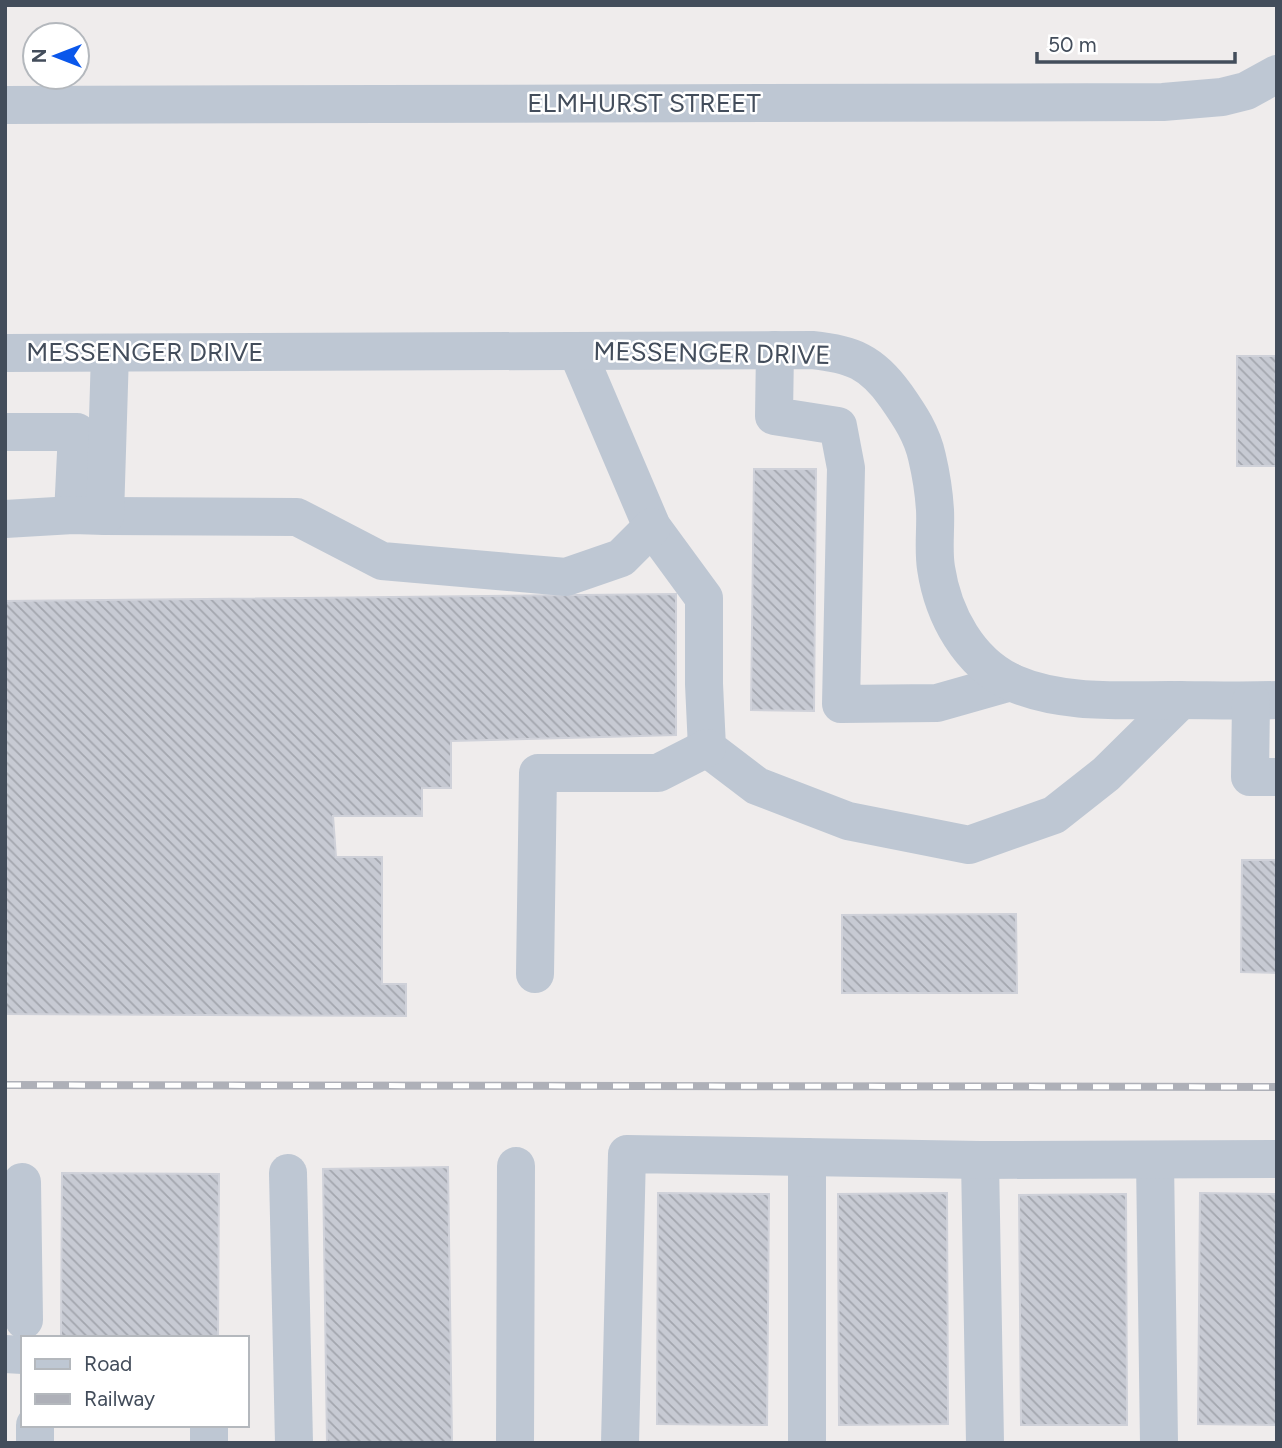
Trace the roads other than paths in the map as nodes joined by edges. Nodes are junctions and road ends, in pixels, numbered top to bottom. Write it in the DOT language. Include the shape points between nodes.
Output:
graph roads {
  1 [pos="1277,74"];
  2 [pos="5,104"];
  3 [pos="775,350"];
  4 [pos="577,351"];
  5 [pos="110,353"];
  6 [pos="5,354"];
  7 [pos="5,432"];
  8 [pos="90,515"];
  9 [pos="5,519"];
  10 [pos="652,527"];
  11 [pos="1011,682"];
  12 [pos="1181,700"];
  13 [pos="1264,701"];
  14 [pos="707,748"];
  15 [pos="1277,777"];
  16 [pos="535,974"];
  17 [pos="807,1157"];
  18 [pos="1277,1159"];
  19 [pos="980,1160"];
  20 [pos="1155,1160"];
  21 [pos="516,1166"];
  22 [pos="288,1173"];
  23 [pos="22,1182"];
  24 [pos="20,1333"];
  25 [pos="5,1354"];
  26 [pos="294,1443"];
  27 [pos="515,1443"];
  28 [pos="620,1443"];
  29 [pos="807,1443"];
  30 [pos="985,1443"];
  31 [pos="1158,1443"];
  1 -- 2 [label="street, ELMHURST STREET" via="1246,91 1222,97 1163,102"];
  3 -- 4 [label="street, MESSENGER DRIVE"];
  3 -- 11 [label="street, MESSENGER DRIVE" via="852,357 868,366 908,412 927,457 935,507 936,567 947,612 972,652"];
  3 -- 11 [label="street" via="774,416 838,426 846,468 841,704 937,703"];
  4 -- 5 [label="street, MESSENGER DRIVE"];
  4 -- 10 [label="street"];
  5 -- 6 [label="street, MESSENGER DRIVE"];
  5 -- 8 [label="street"];
  7 -- 8 [label="street" via="77,432"];
  8 -- 9 [label="street"];
  8 -- 10 [label="street" via="297,517 382,561 566,577 621,558"];
  10 -- 14 [label="street" via="704,598"];
  11 -- 12 [label="street, MESSENGER DRIVE" via="1073,697"];
  12 -- 13 [label="street, MESSENGER DRIVE"];
  12 -- 14 [label="street" via="1107,774 1054,815 968,845 848,821 757,786"];
  13 -- 15 [label="street" via="1250,777"];
  14 -- 16 [label="street" via="659,773 538,773"];
  17 -- 19 [label="street"];
  17 -- 28 [label="street" via="626,1154"];
  17 -- 29 [label="street"];
  18 -- 20 [label="street"];
  19 -- 20 [label="street"];
  19 -- 30 [label="street"];
  20 -- 31 [label="street"];
  21 -- 27 [label="street"];
  22 -- 26 [label="street"];
  23 -- 24 [label="street"];
  24 -- 25 [label="street"];
}
